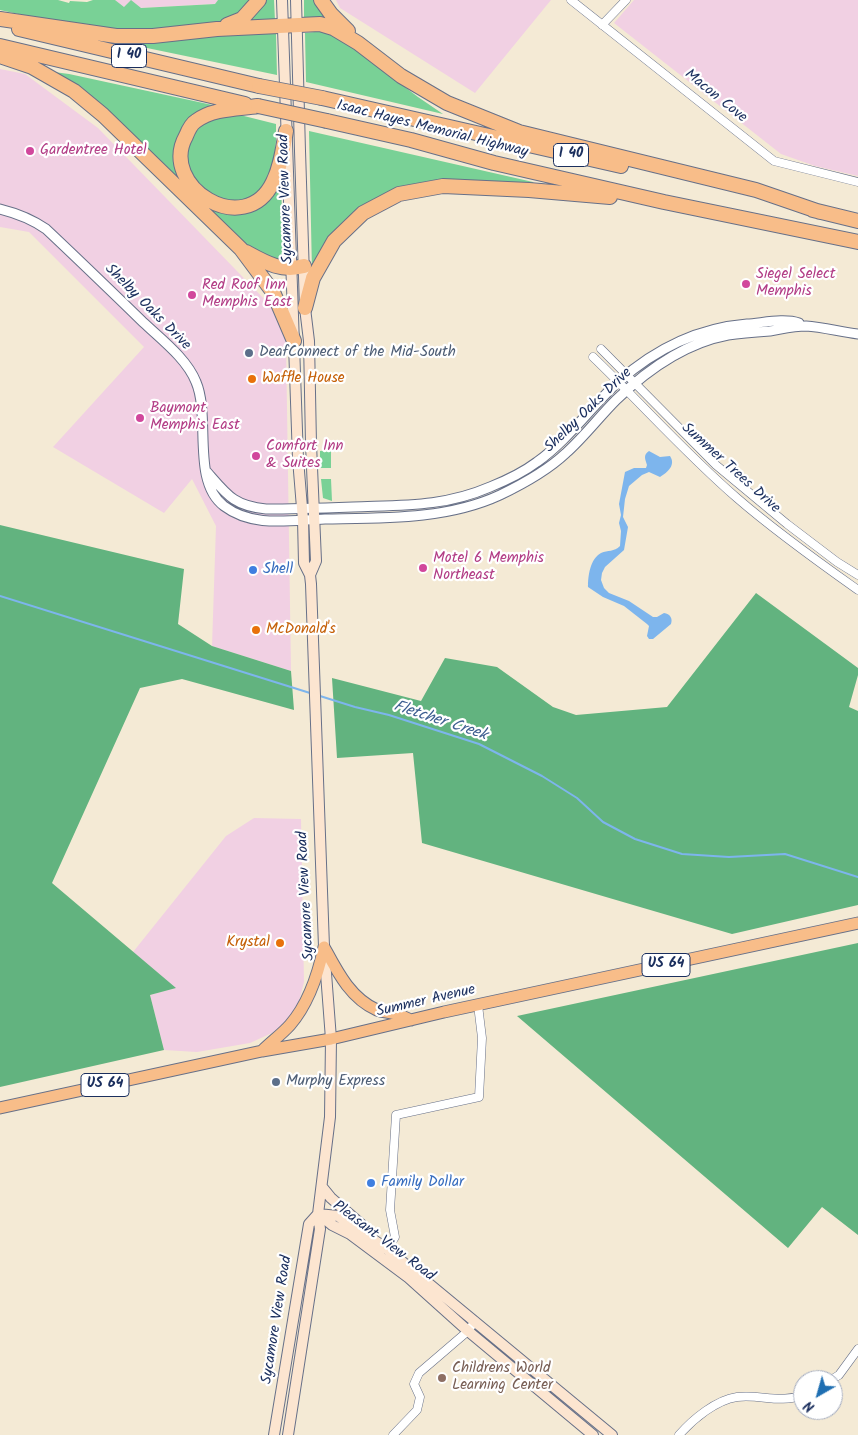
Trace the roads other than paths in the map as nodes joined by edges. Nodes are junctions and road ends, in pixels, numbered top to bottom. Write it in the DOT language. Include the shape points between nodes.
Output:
graph roads {
  1 [pos="259,0"];
  2 [pos="282,0"];
  3 [pos="296,0"];
  4 [pos="321,0"];
  5 [pos="571,0"];
  6 [pos="626,0"];
  7 [pos="0,19"];
  8 [pos="0,25"];
  9 [pos="282,25"];
  10 [pos="297,25"];
  11 [pos="602,25"];
  12 [pos="216,29"];
  13 [pos="358,43"];
  14 [pos="0,46"];
  15 [pos="0,56"];
  16 [pos="258,106"];
  17 [pos="286,131"];
  18 [pos="858,182"];
  19 [pos="664,202"];
  20 [pos="0,209"];
  21 [pos="820,212"];
  22 [pos="858,221"];
  23 [pos="858,242"];
  24 [pos="241,249"];
  25 [pos="298,267"];
  26 [pos="306,308"];
  27 [pos="806,326"];
  28 [pos="858,334"];
  29 [pos="294,341"];
  30 [pos="601,349"];
  31 [pos="594,357"];
  32 [pos="627,374"];
  33 [pos="619,382"];
  34 [pos="636,383"];
  35 [pos="627,390"];
  36 [pos="206,472"];
  37 [pos="301,509"];
  38 [pos="314,514"];
  39 [pos="303,520"];
  40 [pos="310,575"];
  41 [pos="858,575"];
  42 [pos="858,590"];
  43 [pos="855,923"];
  44 [pos="324,947"];
  45 [pos="478,1005"];
  46 [pos="411,1020"];
  47 [pos="331,1040"];
  48 [pos="262,1051"];
  49 [pos="0,1108"];
  50 [pos="322,1187"];
  51 [pos="318,1214"];
  52 [pos="375,1240"];
  53 [pos="387,1249"];
  54 [pos="475,1321"];
  55 [pos="468,1331"];
  56 [pos="858,1349"];
  57 [pos="843,1370"];
  58 [pos="566,1397"];
  59 [pos="793,1399"];
  60 [pos="558,1406"];
  61 [pos="278,1412"];
  62 [pos="291,1414"];
  63 [pos="274,1435"];
  64 [pos="288,1435"];
  65 [pos="392,1435"];
  66 [pos="593,1435"];
  67 [pos="612,1435"];
  68 [pos="679,1435"];
  1 -- 12 [label="highway" via="242,19"];
  2 -- 9 [label="main road, Sycamore View Road"];
  3 -- 10 [label="main road, Sycamore View Road"];
  4 -- 13 [label="highway"];
  5 -- 11 [label="street, Macon Cove"];
  6 -- 11 [label="street"];
  7 -- 12 [label="highway" via="116,36 153,36"];
  8 -- 21 [label="highway, Isaac Hayes Memorial Highway / I 40, bridge"];
  9 -- 10 [label="highway"];
  9 -- 12 [label="highway"];
  9 -- 17 [label="main road, Sycamore View Road"];
  10 -- 13 [label="highway" via="320,24"];
  10 -- 25 [label="main road, Sycamore View Road"];
  11 -- 18 [label="street, Macon Cove" via="774,161"];
  13 -- 21 [label="highway" via="401,76 447,103 519,132 756,190"];
  14 -- 16 [label="highway, Isaac Hayes Memorial Highway / I 40"];
  15 -- 24 [label="highway" via="32,67 74,91"];
  16 -- 17 [label="highway" via="207,114 195,122 184,140 181,161 183,172 198,192 207,200 228,208 240,208 262,198 273,184 280,165"];
  16 -- 19 [label="highway, Isaac Hayes Memorial Highway / I 40, bridge"];
  17 -- 25 [label="main road, Sycamore View Road"];
  19 -- 23 [label="highway, Isaac Hayes Memorial Highway / I 40"];
  19 -- 26 [label="highway" via="443,186 399,194 363,213 334,241 313,278"];
  20 -- 36 [label="street, Shelby Oaks Drive" via="30,219 46,230 191,372 202,408"];
  21 -- 22 [label="highway, Isaac Hayes Memorial Highway / I 40"];
  24 -- 25 [label="highway" via="267,263"];
  24 -- 29 [label="highway" via="273,292"];
  25 -- 26 [label="main road, Sycamore View Road"];
  25 -- 29 [label="main road, Sycamore View Road"];
  26 -- 38 [label="main road, Sycamore View Road"];
  27 -- 28 [label="street, Shelby Oaks Drive"];
  27 -- 32 [label="street, Shelby Oaks Drive" via="798,322 767,322 702,332 676,342"];
  27 -- 34 [label="street, Shelby Oaks Drive" via="726,336 699,345 665,361"];
  29 -- 37 [label="main road, Sycamore View Road"];
  30 -- 32 [label="street, Summer Trees Drive"];
  31 -- 33 [label="street, Summer Trees Drive"];
  32 -- 33 [label="street, Shelby Oaks Drive"];
  32 -- 34 [label="street, Summer Trees Drive"];
  33 -- 35 [label="street, Summer Trees Drive"];
  33 -- 38 [label="street, Shelby Oaks Drive" via="536,463 491,487 458,499"];
  34 -- 35 [label="street, Shelby Oaks Drive"];
  34 -- 41 [label="street, Summer Trees Drive" via="716,465 787,524"];
  35 -- 38 [label="street, Shelby Oaks Drive" via="551,466 498,496 469,508 388,517"];
  35 -- 42 [label="street, Summer Trees Drive" via="738,499"];
  36 -- 37 [label="street, Shelby Oaks Drive" via="224,492 243,505"];
  36 -- 39 [label="street, Shelby Oaks Drive" via="209,486 221,504 236,514 257,521"];
  37 -- 38 [label="street, Shelby Oaks Drive"];
  37 -- 39 [label="main road, Sycamore View Road"];
  38 -- 39 [label="street, Shelby Oaks Drive"];
  38 -- 40 [label="main road, Sycamore View Road" via="316,562"];
  39 -- 40 [label="main road, Sycamore View Road" via="304,563"];
  40 -- 44 [label="main road, Sycamore View Road"];
  43 -- 45 [label="main road, Summer Avenue / US 64"];
  44 -- 46 [label="main road" via="350,990 366,1004"];
  44 -- 47 [label="main road, Sycamore View Road"];
  44 -- 48 [label="main road" via="311,993 288,1027"];
  45 -- 46 [label="main road, Summer Avenue / US 64"];
  45 -- 53 [label="street" via="482,1038 479,1097 396,1114 390,1210 395,1237"];
  46 -- 47 [label="main road, Summer Avenue / US 64"];
  47 -- 48 [label="main road, Summer Avenue / US 64"];
  47 -- 50 [label="main road, Sycamore View Road" via="330,1116"];
  48 -- 49 [label="main road, Summer Avenue / US 64"];
  50 -- 51 [label="main road, Sycamore View Road"];
  50 -- 52 [label="main road"];
  51 -- 52 [label="main road, Pleasant View Road" via="338,1216"];
  51 -- 55 [label="main road, Pleasant View Road" via="409,1278"];
  51 -- 61 [label="main road, Sycamore View Road" via="309,1224"];
  51 -- 62 [label="main road, Sycamore View Road" via="320,1229"];
  52 -- 53 [label="main road, Pleasant View Road"];
  53 -- 54 [label="main road, Pleasant View Road"];
  54 -- 55 [label="street"];
  54 -- 58 [label="main road, Pleasant View Road"];
  55 -- 60 [label="main road, Pleasant View Road"];
  55 -- 65 [label="street" via="419,1373 414,1384 420,1397 417,1410"];
  56 -- 57 [label="street"];
  58 -- 60 [label="main road"];
  58 -- 67 [label="main road, Pleasant View Road"];
  59 -- 68 [label="street" via="737,1397 714,1405"];
  60 -- 66 [label="main road, Pleasant View Road"];
  61 -- 62 [label="main road"];
  61 -- 63 [label="main road, Sycamore View Road"];
  62 -- 64 [label="main road, Sycamore View Road"];
}
